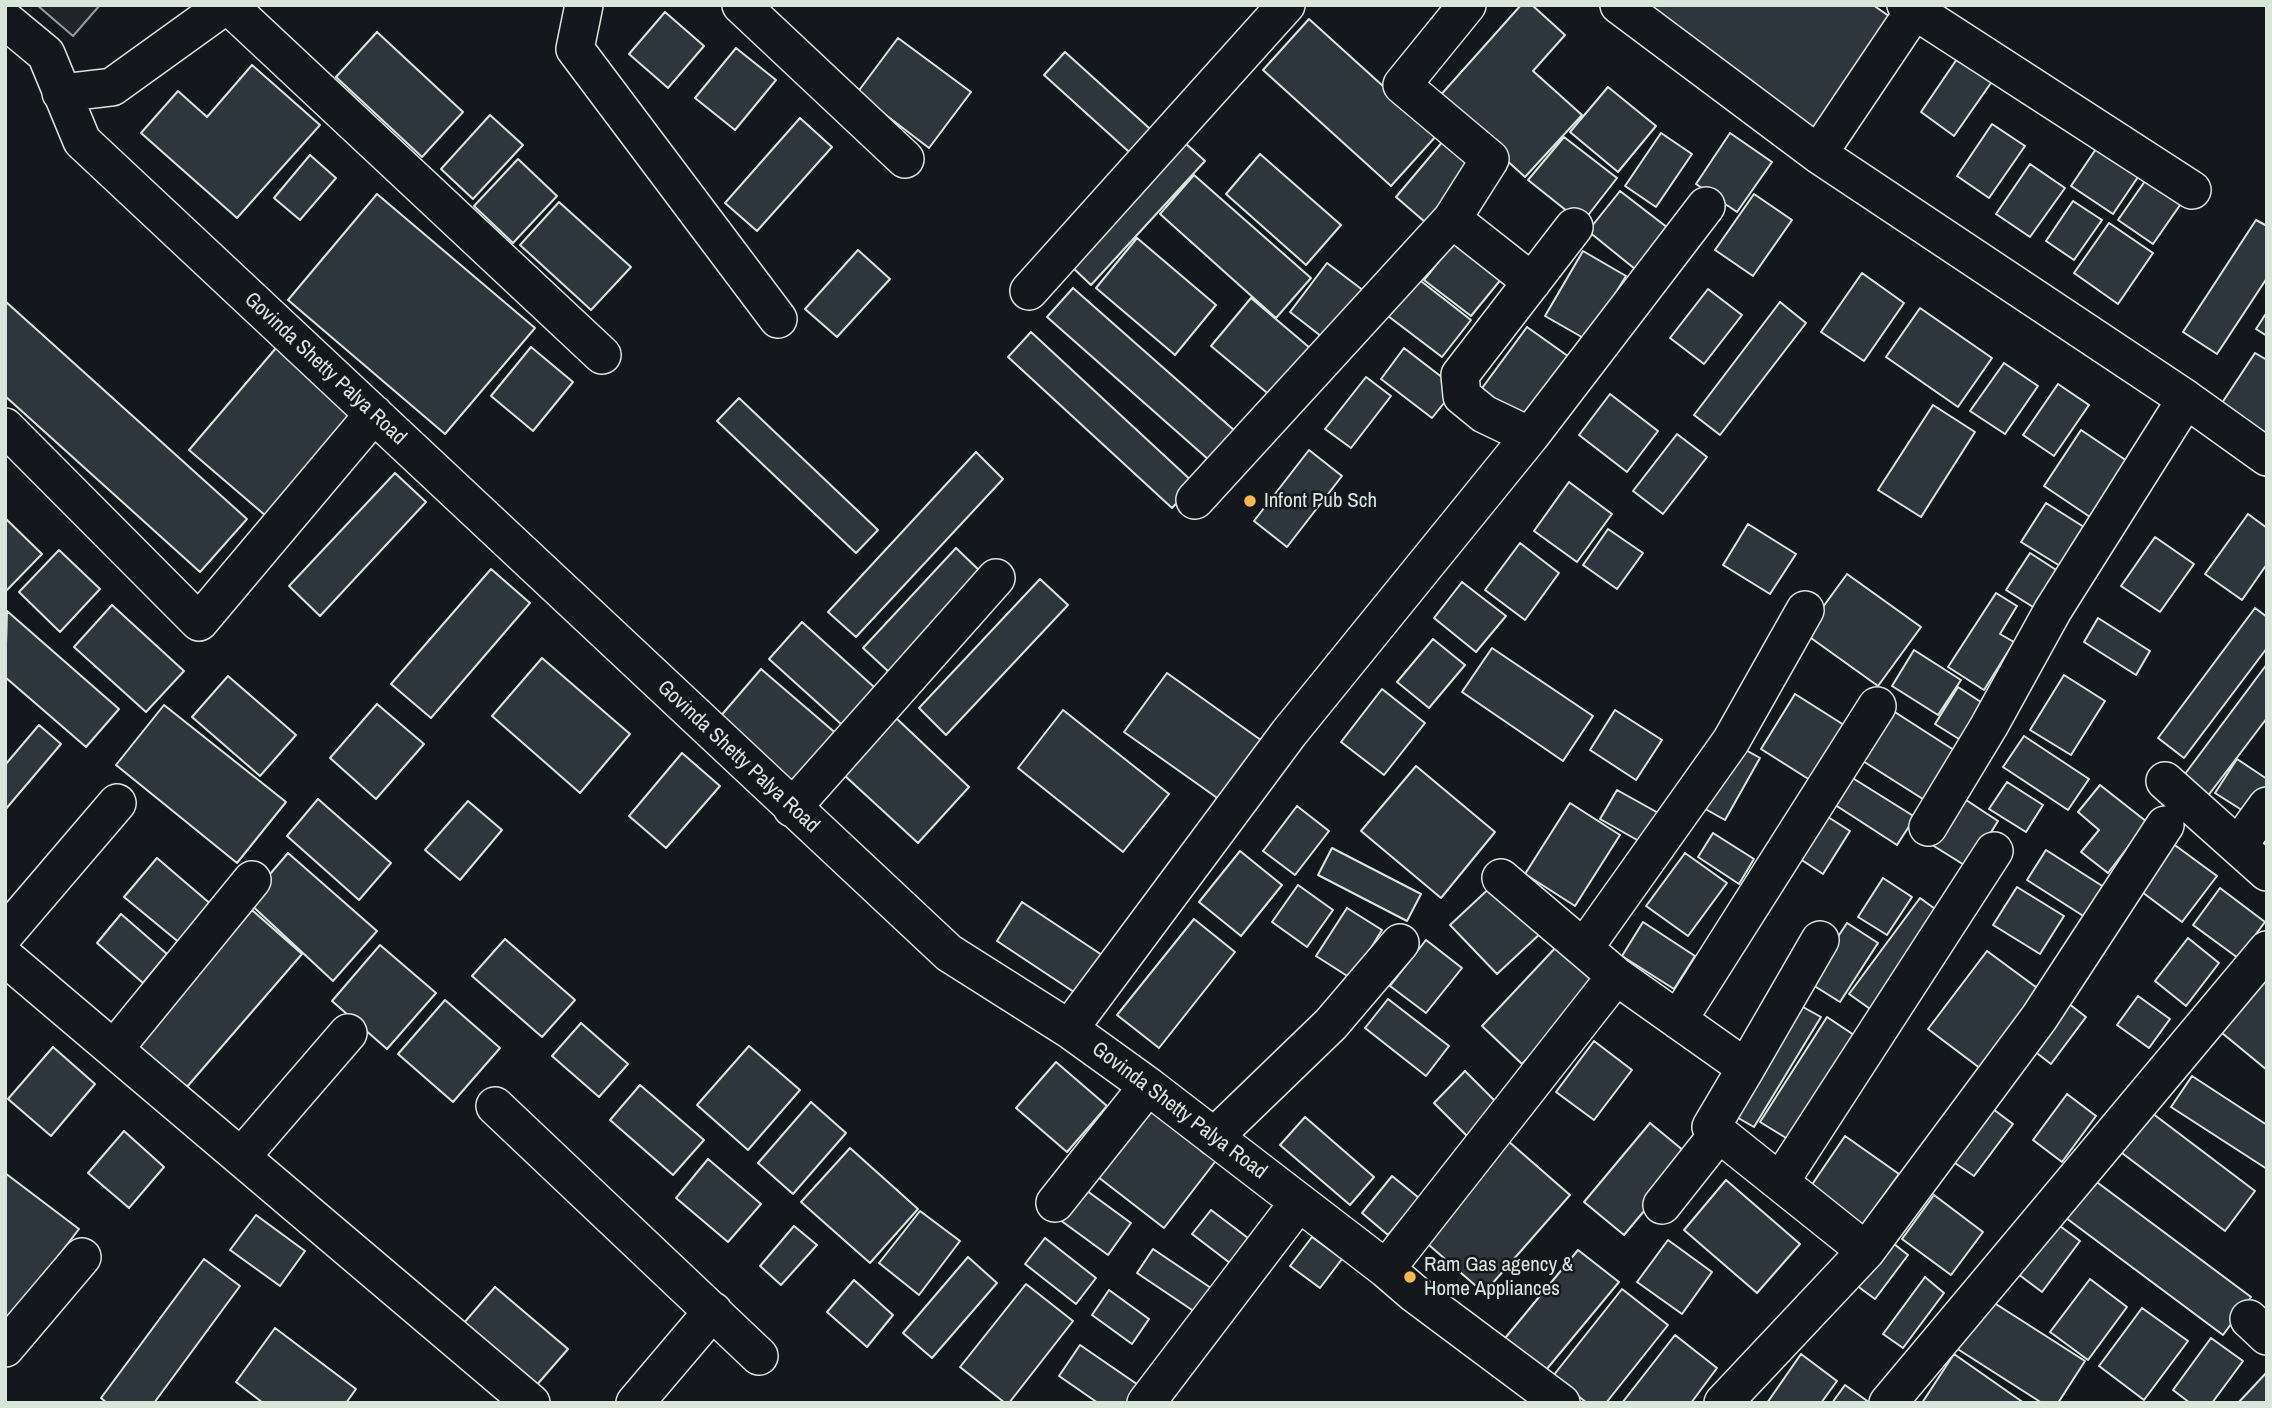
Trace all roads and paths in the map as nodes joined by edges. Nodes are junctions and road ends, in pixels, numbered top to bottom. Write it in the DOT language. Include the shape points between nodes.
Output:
graph roads {
  1 [pos="227,5"];
  2 [pos="584,5"];
  3 [pos="741,5"];
  4 [pos="1286,5"];
  5 [pos="1467,5"];
  6 [pos="1619,5"];
  7 [pos="1910,8"];
  8 [pos="5,20"];
  9 [pos="61,93"];
  10 [pos="1818,154"];
  11 [pos="905,159"];
  12 [pos="2192,190"];
  13 [pos="1706,206"];
  14 [pos="1452,219"];
  15 [pos="1574,227"];
  16 [pos="1532,282"];
  17 [pos="1029,291"];
  18 [pos="778,319"];
  19 [pos="602,355"];
  20 [pos="2186,399"];
  21 [pos="374,414"];
  22 [pos="5,427"];
  23 [pos="1530,436"];
  24 [pos="2267,457"];
  25 [pos="1195,500"];
  26 [pos="996,578"];
  27 [pos="1805,610"];
  28 [pos="1877,706"];
  29 [pos="2165,781"];
  30 [pos="117,803"];
  31 [pos="2267,806"];
  32 [pos="792,808"];
  33 [pos="2165,825"];
  34 [pos="1928,827"];
  35 [pos="2238,846"];
  36 [pos="1994,850"];
  37 [pos="2267,872"];
  38 [pos="1501,878"];
  39 [pos="252,880"];
  40 [pos="5,934"];
  41 [pos="1820,940"];
  42 [pos="1399,943"];
  43 [pos="1584,948"];
  44 [pos="2267,950"];
  45 [pos="5,957"];
  46 [pos="1616,976"];
  47 [pos="1678,1020"];
  48 [pos="1069,1029"];
  49 [pos="348,1033"];
  50 [pos="114,1049"];
  51 [pos="1746,1068"];
  52 [pos="1147,1086"];
  53 [pos="495,1107"];
  54 [pos="1719,1133"];
  55 [pos="1214,1137"];
  56 [pos="241,1157"];
  57 [pos="1780,1182"];
  58 [pos="1299,1202"];
  59 [pos="1055,1203"];
  60 [pos="1662,1205"];
  61 [pos="1866,1251"];
  62 [pos="82,1257"];
  63 [pos="1386,1269"];
  64 [pos="713,1311"];
  65 [pos="5,1348"];
  66 [pos="759,1356"];
  67 [pos="531,1403"];
  68 [pos="635,1403"];
  69 [pos="1146,1403"];
  70 [pos="1561,1403"];
  71 [pos="1723,1403"];
  72 [pos="1888,1403"];
  1 -- 9 [label="street" via="112,87"];
  1 -- 19 [label="street"];
  2 -- 18 [label="street" via="575,50"];
  3 -- 11 [label="street"];
  4 -- 17 [label="street"];
  5 -- 14 [label="street" via="1402,85 1490,159"];
  6 -- 10 [label="street"];
  7 -- 10 [label="street"];
  7 -- 12 [label="street"];
  8 -- 9 [label="street, Govinda Shetty Palya Road" via="46,54"];
  9 -- 21 [label="street, Govinda Shetty Palya Road" via="82,141"];
  10 -- 20 [label="street"];
  13 -- 23 [label="street"];
  14 -- 16 [label="street"];
  14 -- 25 [label="street"];
  15 -- 16 [label="street"];
  16 -- 23 [label="street" via="1460,375 1462,396 1484,414"];
  20 -- 24 [label="street"];
  20 -- 34 [label="street" via="2053,610"];
  21 -- 22 [label="street" via="199,622"];
  21 -- 32 [label="street, Govinda Shetty Palya Road"];
  23 -- 48 [label="street" via="1289,733"];
  26 -- 32 [label="street"];
  27 -- 43 [label="street" via="1731,741"];
  28 -- 47 [label="street"];
  29 -- 35 [label="street"];
  30 -- 40 [label="street"];
  31 -- 35 [label="street"];
  32 -- 48 [label="street, Govinda Shetty Palya Road" via="949,954"];
  33 -- 61 [label="street" via="2039,1018"];
  35 -- 37 [label="street"];
  36 -- 57 [label="street"];
  38 -- 43 [label="street"];
  39 -- 50 [label="street"];
  41 -- 51 [label="street"];
  42 -- 55 [label="street" via="1331,1024"];
  43 -- 46 [label="street"];
  44 -- 72 [label="street"];
  45 -- 50 [label="street"];
  46 -- 47 [label="street"];
  46 -- 63 [label="street"];
  47 -- 51 [label="street"];
  48 -- 52 [label="street, Govinda Shetty Palya Road"];
  49 -- 56 [label="street"];
  50 -- 56 [label="street"];
  51 -- 54 [label="street" via="1712,1127"];
  52 -- 55 [label="street, Govinda Shetty Palya Road"];
  52 -- 59 [label="street"];
  53 -- 64 [label="street"];
  54 -- 57 [label="street"];
  54 -- 60 [label="street"];
  55 -- 58 [label="street, Govinda Shetty Palya Road"];
  56 -- 67 [label="street"];
  57 -- 61 [label="street"];
  58 -- 63 [label="street, Govinda Shetty Palya Road"];
  58 -- 69 [label="street"];
  61 -- 71 [label="street"];
  62 -- 65 [label="street"];
  63 -- 70 [label="street, Govinda Shetty Palya Road"];
  64 -- 66 [label="street"];
  64 -- 68 [label="street"];
}
